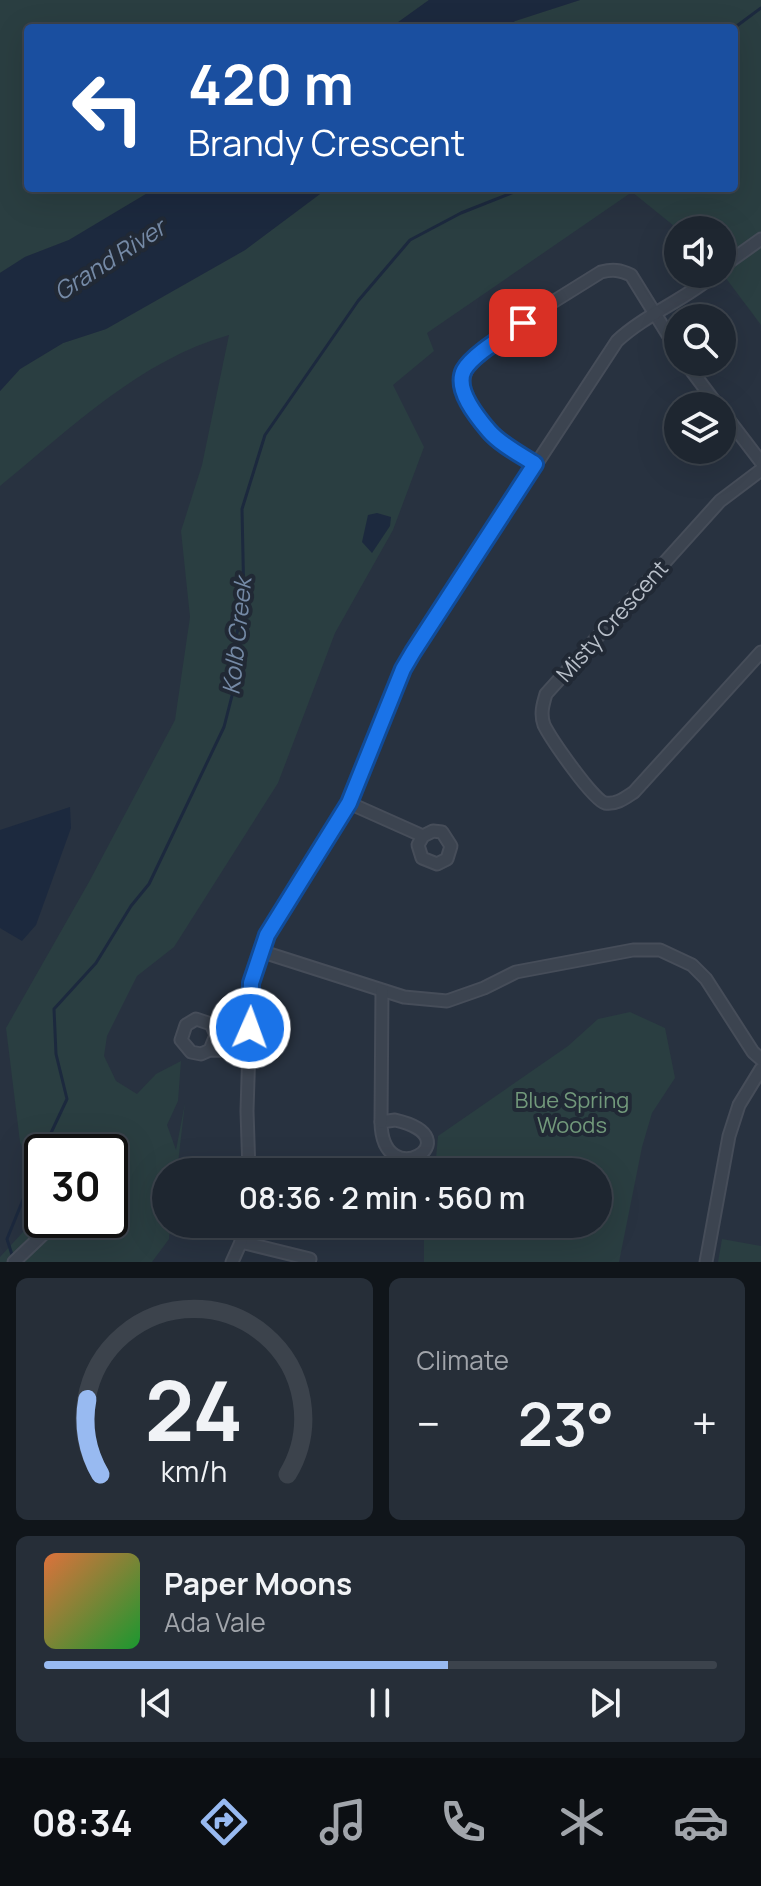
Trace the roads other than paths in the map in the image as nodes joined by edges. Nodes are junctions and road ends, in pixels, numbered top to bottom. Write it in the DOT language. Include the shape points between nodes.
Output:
graph roads {
  1 [pos="761,239"];
  2 [pos="736,257"];
  3 [pos="694,288"];
  4 [pos="655,314"];
  5 [pos="664,328"];
  6 [pos="736,429"];
  7 [pos="761,462"];
  8 [pos="535,464"];
  9 [pos="761,470"];
  10 [pos="761,652"];
  11 [pos="349,803"];
  12 [pos="423,836"];
  13 [pos="260,951"];
  14 [pos="382,991"];
  15 [pos="210,1050"];
  16 [pos="249,1051"];
  17 [pos="761,1059"];
  18 [pos="761,1069"];
  19 [pos="381,1122"];
  20 [pos="249,1158"];
  21 [pos="39,1238"];
  22 [pos="242,1238"];
  23 [pos="241,1242"];
  24 [pos="18,1258"];
  25 [pos="310,1259"];
  26 [pos="232,1262"];
  27 [pos="706,1262"];
  1 -- 2 [label="street"];
  3 -- 4 [label="street"];
  4 -- 5 [label="street"];
  4 -- 8 [label="street" via="617,341"];
  4 -- 8 [label="street" via="631,275 610,269 548,305 465,368 463,392 490,433"];
  6 -- 7 [label="street"];
  8 -- 11 [label="street" via="403,669"];
  9 -- 10 [label="street, Misty Crescent" via="720,501 546,694 544,724 592,796 619,802 634,792"];
  11 -- 12 [label="street"];
  11 -- 13 [label="street"];
  13 -- 14 [label="street"];
  13 -- 16 [label="street" via="251,983"];
  14 -- 17 [label="street" via="447,1001 516,972 633,950 660,950 692,965 706,979"];
  14 -- 19 [label="street"];
  15 -- 16 [label="street"];
  16 -- 20 [label="street"];
  18 -- 27 [label="street" via="739,1105 729,1136"];
  21 -- 24 [label="street"];
  22 -- 23 [label="street"];
  23 -- 25 [label="street"];
  23 -- 26 [label="street"];
}
